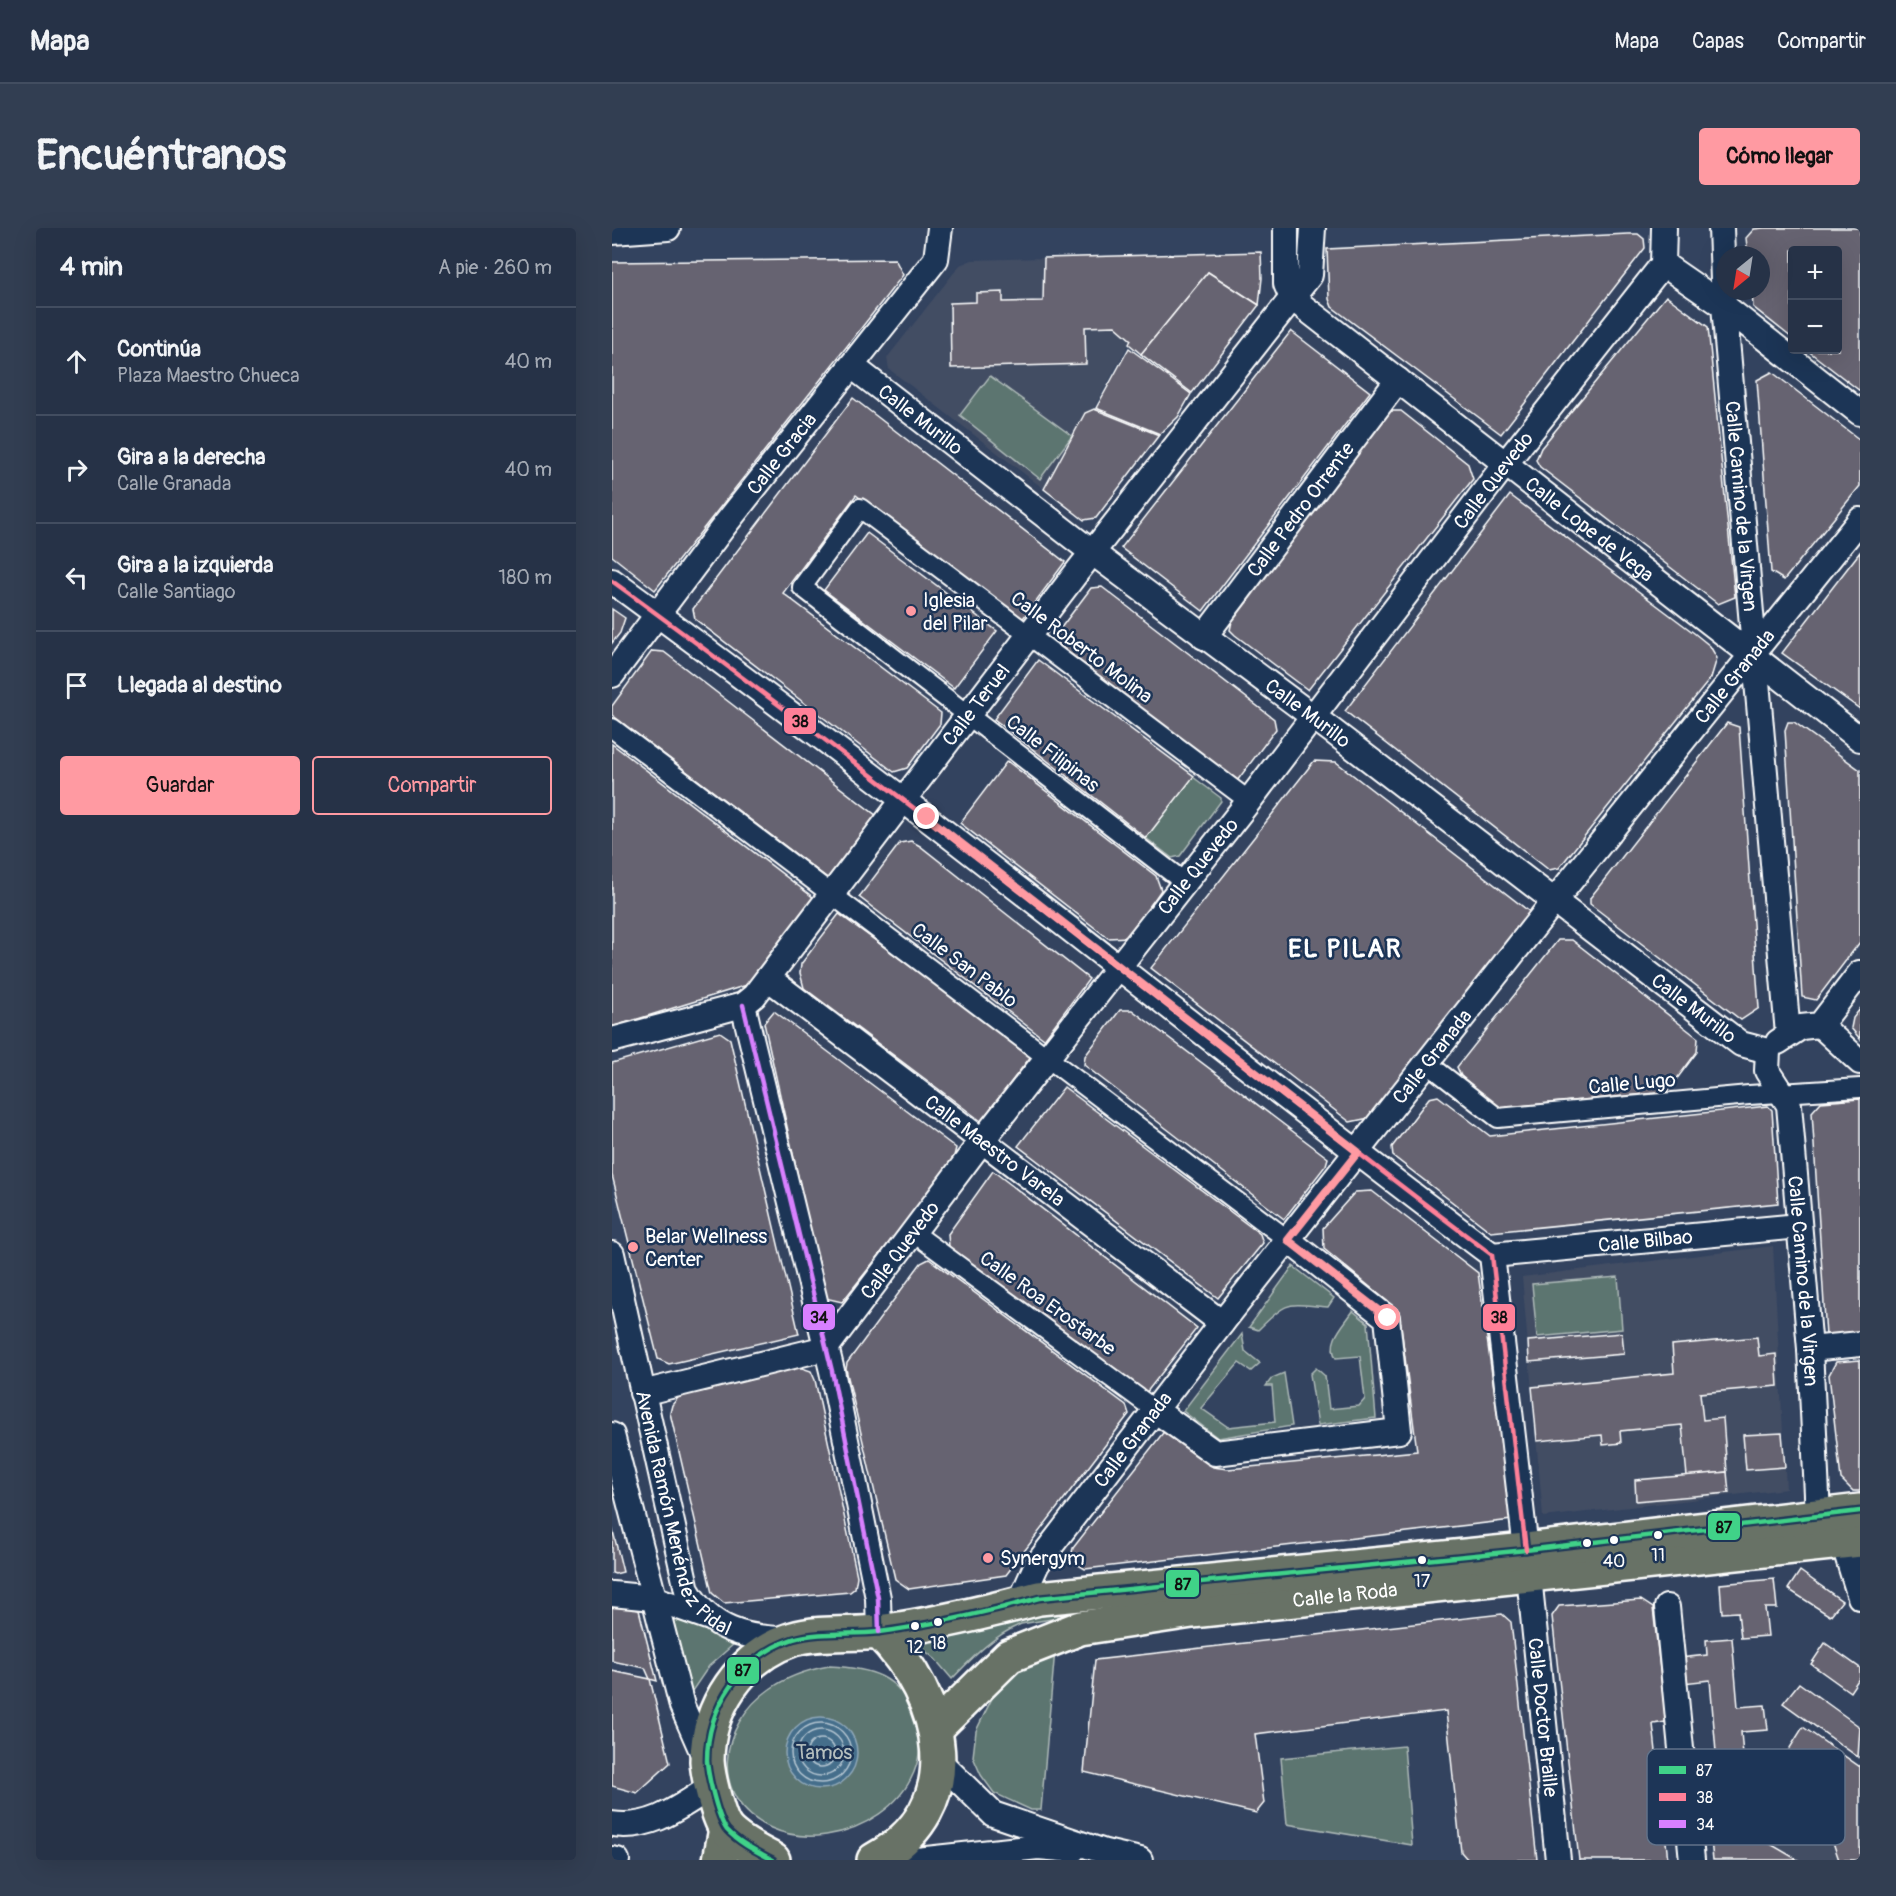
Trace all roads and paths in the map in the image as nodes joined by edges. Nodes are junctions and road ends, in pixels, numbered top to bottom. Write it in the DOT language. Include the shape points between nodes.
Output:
graph roads {
  1 [pos="668,228"];
  2 [pos="940,228"];
  3 [pos="1286,228"];
  4 [pos="1313,228"];
  5 [pos="1664,228"];
  6 [pos="1721,228"];
  7 [pos="612,232"];
  8 [pos="1663,264"];
  9 [pos="1292,297"];
  10 [pos="1724,306"];
  11 [pos="852,366"];
  12 [pos="1398,380"];
  13 [pos="1860,413"];
  14 [pos="1506,463"];
  15 [pos="860,507"];
  16 [pos="1860,520"];
  17 [pos="1093,553"];
  18 [pos="612,581"];
  19 [pos="658,613"];
  20 [pos="1029,635"];
  21 [pos="1204,637"];
  22 [pos="1753,656"];
  23 [pos="612,675"];
  24 [pos="969,716"];
  25 [pos="1314,716"];
  26 [pos="612,728"];
  27 [pos="1860,739"];
  28 [pos="904,800"];
  29 [pos="1249,801"];
  30 [pos="1184,882"];
  31 [pos="832,893"];
  32 [pos="1555,900"];
  33 [pos="1119,967"];
  34 [pos="1860,973"];
  35 [pos="768,978"];
  36 [pos="743,1005"];
  37 [pos="1820,1024"];
  38 [pos="1788,1034"];
  39 [pos="612,1040"];
  40 [pos="1768,1051"];
  41 [pos="1048,1056"];
  42 [pos="1860,1062"];
  43 [pos="1426,1064"];
  44 [pos="1860,1088"];
  45 [pos="1781,1093"];
  46 [pos="981,1142"];
  47 [pos="1358,1152"];
  48 [pos="1799,1226"];
  49 [pos="914,1233"];
  50 [pos="1288,1240"];
  51 [pos="612,1254"];
  52 [pos="1492,1255"];
  53 [pos="1222,1323"];
  54 [pos="1860,1344"];
  55 [pos="826,1348"];
  56 [pos="1810,1349"];
  57 [pos="642,1393"];
  58 [pos="1155,1410"];
  59 [pos="612,1435"];
  60 [pos="1860,1511"];
  61 [pos="1818,1516"];
  62 [pos="1851,1541"];
  63 [pos="1527,1563"];
  64 [pos="612,1594"];
  65 [pos="1860,1597"];
  66 [pos="653,1598"];
  67 [pos="1019,1604"];
  68 [pos="1667,1607"];
  69 [pos="707,1617"];
  70 [pos="879,1632"];
  71 [pos="795,1638"];
  72 [pos="936,1728"];
  73 [pos="1681,1749"];
  74 [pos="939,1761"];
  75 [pos="709,1775"];
  76 [pos="612,1824"];
  77 [pos="723,1844"];
  78 [pos="1691,1845"];
  79 [pos="1106,1852"];
  80 [pos="1001,1855"];
  81 [pos="612,1859"];
  82 [pos="617,1860"];
  83 [pos="773,1860"];
  84 [pos="874,1860"];
  85 [pos="917,1860"];
  86 [pos="1140,1860"];
  87 [pos="1558,1860"];
  88 [pos="1692,1860"];
  1 -- 7 [label="street"];
  2 -- 11 [label="street, Calle Gracia" via="936,259"];
  3 -- 9 [label="street" via="1286,284"];
  4 -- 9 [label="street, Calle Teruel" via="1310,274"];
  5 -- 8 [label="street"];
  6 -- 10 [label="street, Calle Camino de la Virgen"];
  8 -- 10 [label="street"];
  8 -- 14 [label="street, Calle Quevedo"];
  9 -- 12 [label="street, Calle Lope de Vega"];
  9 -- 17 [label="street, Calle Teruel"];
  10 -- 13 [label="street"];
  10 -- 22 [label="street, Calle Camino de la Virgen"];
  11 -- 17 [label="street, Calle Murillo"];
  11 -- 19 [label="street, Calle Gracia"];
  12 -- 14 [label="street, Calle Lope de Vega"];
  12 -- 21 [label="street, Calle Pedro Orrente"];
  14 -- 22 [label="street, Calle Lope de Vega"];
  14 -- 25 [label="street, Calle Quevedo"];
  15 -- 20 [label="street, Calle Roberto Molina"];
  15 -- 24 [label="street, Calle Filipinas" via="802,587"];
  16 -- 22 [label="street, Calle Granada"];
  17 -- 20 [label="street, Calle Teruel"];
  17 -- 21 [label="street, Calle Murillo"];
  18 -- 19 [label="street"];
  19 -- 23 [label="street, Calle Gracia"];
  19 -- 28 [label="street"];
  20 -- 24 [label="street, Calle Teruel"];
  20 -- 29 [label="street, Calle Roberto Molina"];
  21 -- 25 [label="street, Calle Murillo"];
  22 -- 27 [label="street, Calle Lope de Vega"];
  22 -- 32 [label="street, Calle Granada"];
  22 -- 38 [label="street, Calle Camino de la Virgen"];
  24 -- 28 [label="street, Calle Teruel"];
  24 -- 30 [label="street, Calle Filipinas"];
  25 -- 29 [label="street, Calle Quevedo"];
  25 -- 32 [label="street, Calle Murillo"];
  26 -- 31 [label="street, Calle San Pablo"];
  28 -- 31 [label="street, Calle Teruel"];
  28 -- 33 [label="street"];
  29 -- 30 [label="street, Calle Quevedo"];
  30 -- 33 [label="street, Calle Quevedo"];
  31 -- 35 [label="street, Calle Teruel"];
  31 -- 41 [label="street, Calle San Pablo"];
  32 -- 40 [label="street, Calle Murillo" via="1741,1044"];
  32 -- 43 [label="street, Calle Granada"];
  33 -- 41 [label="street, Calle Quevedo"];
  33 -- 47 [label="street"];
  34 -- 37 [label="street"];
  35 -- 36 [label="street, Calle Teruel"];
  35 -- 46 [label="street, Calle Maestro Varela"];
  36 -- 39 [label="street"];
  36 -- 55 [label="street"];
  37 -- 38 [label="street"];
  37 -- 42 [label="street"];
  38 -- 40 [label="street"];
  40 -- 45 [label="street, Calle Camino de la Virgen" via="1767,1071"];
  41 -- 46 [label="street, Calle Quevedo"];
  41 -- 50 [label="street, Calle San Pablo"];
  43 -- 45 [label="street, Calle Lugo" via="1498,1118"];
  43 -- 47 [label="street, Calle Granada"];
  44 -- 45 [label="street, Calle Lugo"];
  45 -- 48 [label="street, Calle Camino de la Virgen" via="1789,1105"];
  46 -- 49 [label="street, Calle Quevedo"];
  46 -- 53 [label="street, Calle Maestro Varela"];
  47 -- 50 [label="street, Calle Granada"];
  47 -- 52 [label="street"];
  48 -- 52 [label="street, Calle Bilbao"];
  48 -- 56 [label="street, Calle Camino de la Virgen"];
  49 -- 55 [label="street, Calle Quevedo"];
  49 -- 58 [label="street, Calle Roa Erostarbe"];
  50 -- 53 [label="street, Calle Granada"];
  50 -- 58 [label="street" via="1388,1318 1399,1431 1215,1453"];
  51 -- 57 [label="street, Avenida Ramón Menéndez Pidal"];
  52 -- 63 [label="street, Calle Doctor Braille"];
  53 -- 58 [label="street, Calle Granada"];
  54 -- 56 [label="street"];
  55 -- 57 [label="street"];
  55 -- 70 [label="street" via="878,1598"];
  56 -- 61 [label="street, Calle Camino de la Virgen"];
  57 -- 69 [label="street, Avenida Ramón Menéndez Pidal" via="687,1590"];
  58 -- 67 [label="street, Calle Granada" via="1037,1564"];
  59 -- 66 [label="street"];
  60 -- 61 [label="main road, Calle la Roda"];
  61 -- 63 [label="main road, Calle la Roda"];
  62 -- 63 [label="main road, Calle la Roda"];
  62 -- 65 [label="street"];
  63 -- 67 [label="main road, Calle la Roda" via="1039,1598"];
  63 -- 72 [label="main road, Calle la Roda" via="1080,1628 1009,1656"];
  63 -- 87 [label="street, Calle Doctor Braille"];
  64 -- 66 [label="street"];
  66 -- 69 [label="street"];
  66 -- 75 [label="street" via="682,1706"];
  67 -- 70 [label="main road, Calle la Roda"];
  68 -- 73 [label="street"];
  69 -- 71 [label="street, Avenida Ramón Menéndez Pidal" via="742,1635"];
  70 -- 71 [label="main road, Calle la Roda"];
  70 -- 72 [label="main road" via="912,1671"];
  71 -- 75 [label="main road" via="765,1654 732,1683 712,1721"];
  72 -- 74 [label="main road"];
  74 -- 79 [label="street" via="993,1814"];
  74 -- 84 [label="main road" via="933,1793 919,1822 904,1839"];
  75 -- 76 [label="street" via="659,1819 639,1826"];
  75 -- 77 [label="main road"];
  77 -- 83 [label="main road"];
  78 -- 88 [label="street"];
  79 -- 80 [label="street" via="1038,1847"];
  79 -- 86 [label="street"];
  80 -- 85 [label="street"];
  81 -- 82 [label="street"];
}
